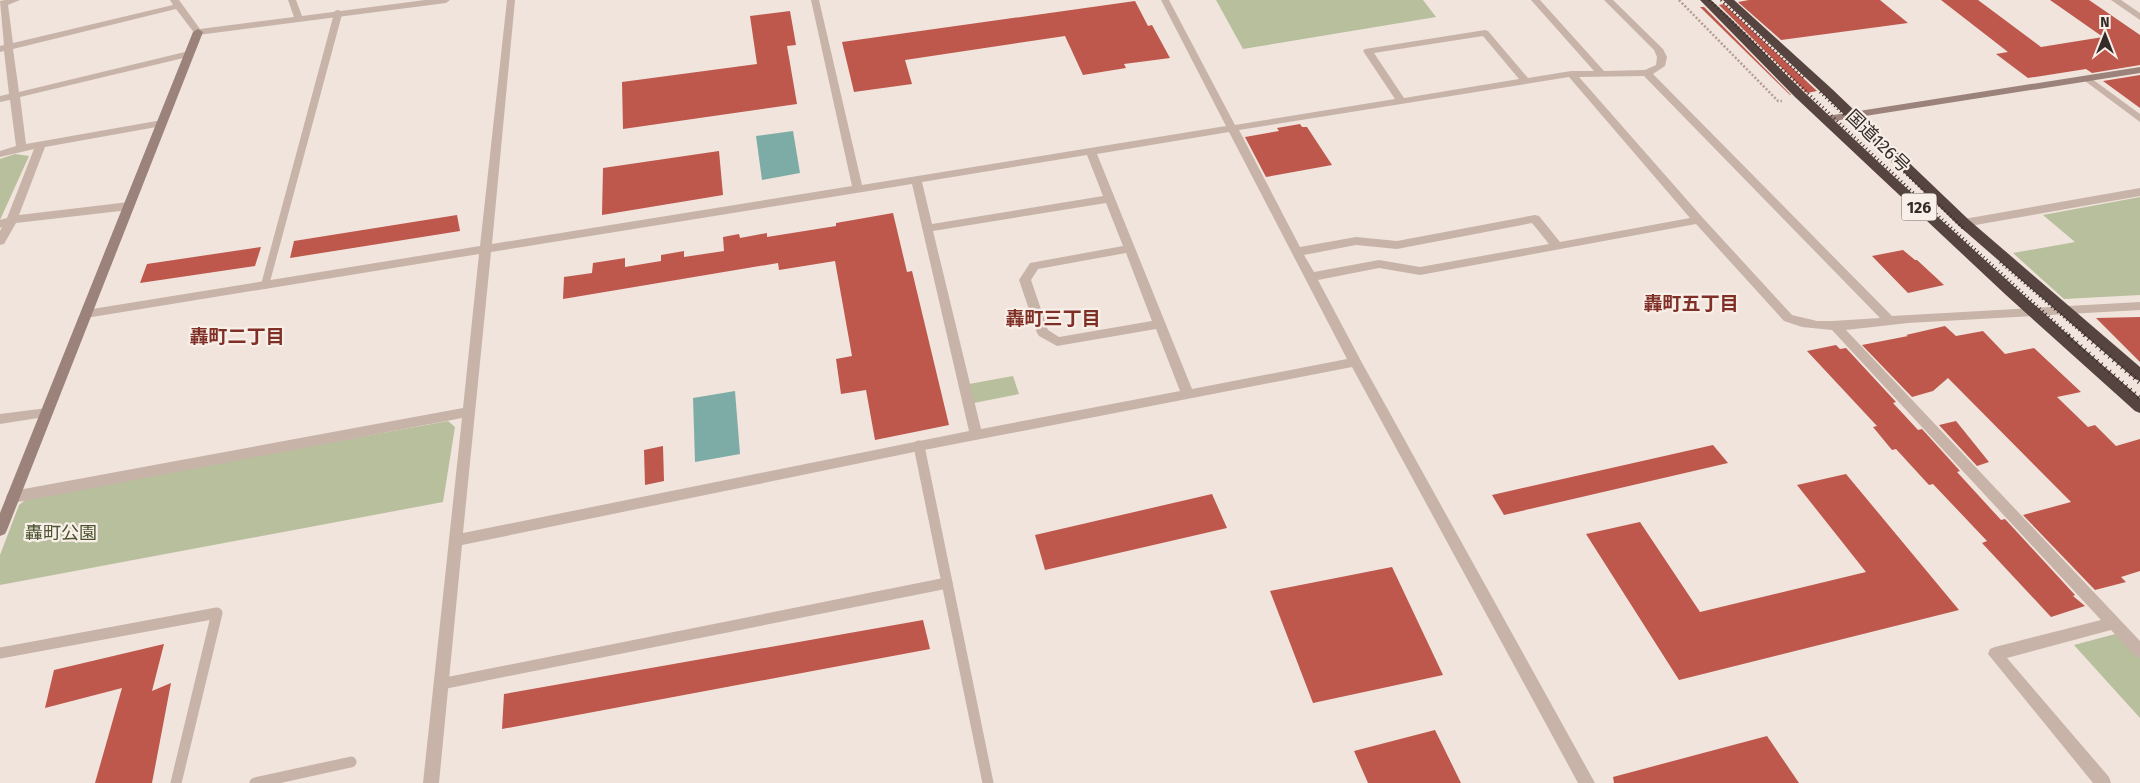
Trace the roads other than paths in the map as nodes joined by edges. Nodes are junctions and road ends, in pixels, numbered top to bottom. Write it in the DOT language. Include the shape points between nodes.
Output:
graph roads {
  1 [pos="16,0"];
  2 [pos="292,0"];
  3 [pos="446,0"];
  4 [pos="511,0"];
  5 [pos="814,0"];
  6 [pos="1164,0"];
  7 [pos="1535,0"];
  8 [pos="1608,0"];
  9 [pos="1705,0"];
  10 [pos="1728,0"];
  11 [pos="2115,0"];
  12 [pos="176,3"];
  13 [pos="2,4"];
  14 [pos="2135,10"];
  15 [pos="338,14"];
  16 [pos="2140,17"];
  17 [pos="299,19"];
  18 [pos="198,32"];
  19 [pos="5,48"];
  20 [pos="189,54"];
  21 [pos="2140,70"];
  22 [pos="1647,73"];
  23 [pos="1571,74"];
  24 [pos="1602,74"];
  25 [pos="2088,79"];
  26 [pos="1526,82"];
  27 [pos="15,95"];
  28 [pos="0,99"];
  29 [pos="1401,101"];
  30 [pos="1851,114"];
  31 [pos="1827,119"];
  32 [pos="2140,119"];
  33 [pos="162,123"];
  34 [pos="1233,129"];
  35 [pos="40,146"];
  36 [pos="21,148"];
  37 [pos="1091,152"];
  38 [pos="0,154"];
  39 [pos="916,180"];
  40 [pos="858,190"];
  41 [pos="2140,192"];
  42 [pos="1110,199"];
  43 [pos="129,206"];
  44 [pos="12,220"];
  45 [pos="1698,220"];
  46 [pos="1964,223"];
  47 [pos="0,224"];
  48 [pos="927,228"];
  49 [pos="0,241"];
  50 [pos="1556,246"];
  51 [pos="1129,249"];
  52 [pos="486,250"];
  53 [pos="1297,252"];
  54 [pos="1311,277"];
  55 [pos="265,285"];
  56 [pos="2140,306"];
  57 [pos="2062,310"];
  58 [pos="2034,312"];
  59 [pos="86,314"];
  60 [pos="1889,320"];
  61 [pos="1159,324"];
  62 [pos="1836,326"];
  63 [pos="1355,362"];
  64 [pos="2140,375"];
  65 [pos="1187,394"];
  66 [pos="2140,407"];
  67 [pos="469,412"];
  68 [pos="47,413"];
  69 [pos="0,419"];
  70 [pos="976,435"];
  71 [pos="919,446"];
  72 [pos="13,498"];
  73 [pos="0,529"];
  74 [pos="455,541"];
  75 [pos="947,584"];
  76 [pos="2113,624"];
  77 [pos="2140,651"];
  78 [pos="0,653"];
  79 [pos="441,684"];
  80 [pos="350,762"];
  81 [pos="176,783"];
  82 [pos="255,783"];
  83 [pos="430,783"];
  84 [pos="988,783"];
  85 [pos="1587,783"];
  86 [pos="2103,783"];
  1 -- 13 [label="street"];
  2 -- 17 [label="street"];
  3 -- 15 [label="street"];
  4 -- 52 [label="street"];
  5 -- 40 [label="street"];
  6 -- 34 [label="street"];
  7 -- 24 [label="street"];
  8 -- 22 [label="street" via="1662,56 1660,66"];
  9 -- 31 [label="highway, 国道126号 / 126"];
  10 -- 30 [label="highway, 国道126号 / 126"];
  11 -- 14 [label="street"];
  12 -- 18 [label="street"];
  12 -- 19 [label="street"];
  13 -- 19 [label="street"];
  14 -- 16 [label="street"];
  15 -- 17 [label="street"];
  15 -- 55 [label="lane"];
  17 -- 18 [label="street"];
  18 -- 20 [label="street"];
  19 -- 27 [label="street"];
  20 -- 27 [label="street"];
  20 -- 33 [label="street"];
  21 -- 25 [label="street"];
  22 -- 24 [label="street"];
  22 -- 60 [label="street"];
  23 -- 24 [label="street"];
  23 -- 26 [label="street"];
  23 -- 45 [label="street"];
  25 -- 30 [label="street"];
  25 -- 32 [label="street"];
  26 -- 29 [label="street"];
  26 -- 29 [label="street" via="1485,33 1368,51"];
  27 -- 28 [label="street"];
  27 -- 36 [label="street"];
  29 -- 34 [label="street"];
  30 -- 31 [label="street"];
  30 -- 46 [label="highway, 国道126号 / 126"];
  31 -- 58 [label="highway, 国道126号 / 126"];
  33 -- 35 [label="street"];
  33 -- 43 [label="street"];
  34 -- 37 [label="street"];
  34 -- 53 [label="street"];
  35 -- 36 [label="street"];
  35 -- 44 [label="street"];
  36 -- 38 [label="street"];
  37 -- 39 [label="street"];
  37 -- 42 [label="street"];
  39 -- 40 [label="street"];
  39 -- 48 [label="street"];
  40 -- 52 [label="street"];
  41 -- 46 [label="street"];
  42 -- 48 [label="street"];
  42 -- 51 [label="street"];
  43 -- 44 [label="street"];
  43 -- 59 [label="street"];
  44 -- 47 [label="street"];
  44 -- 49 [label="street"];
  45 -- 50 [label="street"];
  45 -- 62 [label="street" via="1788,318 1804,324"];
  46 -- 57 [label="highway, 国道126号 / 126"];
  48 -- 70 [label="street"];
  50 -- 53 [label="street" via="1535,219 1397,245 1356,242"];
  50 -- 54 [label="street" via="1420,271 1379,264"];
  51 -- 61 [label="street"];
  51 -- 61 [label="street" via="1034,266 1025,280 1043,333 1057,342"];
  52 -- 55 [label="street"];
  52 -- 67 [label="street"];
  53 -- 54 [label="street"];
  54 -- 63 [label="street"];
  55 -- 59 [label="street"];
  56 -- 57 [label="street"];
  57 -- 58 [label="street"];
  57 -- 64 [label="highway, 国道126号 / 126"];
  58 -- 60 [label="street"];
  58 -- 66 [label="highway, 国道126号 / 126"];
  59 -- 68 [label="street"];
  60 -- 62 [label="street"];
  61 -- 65 [label="street"];
  62 -- 76 [label="street"];
  63 -- 65 [label="street"];
  63 -- 85 [label="street"];
  65 -- 70 [label="street"];
  67 -- 72 [label="street"];
  67 -- 74 [label="street"];
  68 -- 69 [label="street"];
  68 -- 72 [label="street"];
  70 -- 71 [label="street"];
  71 -- 74 [label="street"];
  71 -- 75 [label="lane"];
  72 -- 73 [label="street"];
  74 -- 79 [label="street"];
  75 -- 79 [label="lane"];
  75 -- 84 [label="lane"];
  76 -- 77 [label="street"];
  76 -- 86 [label="street" via="1996,654"];
  78 -- 81 [label="lane" via="217,613"];
  79 -- 83 [label="street"];
  80 -- 82 [label="lane"];
}
